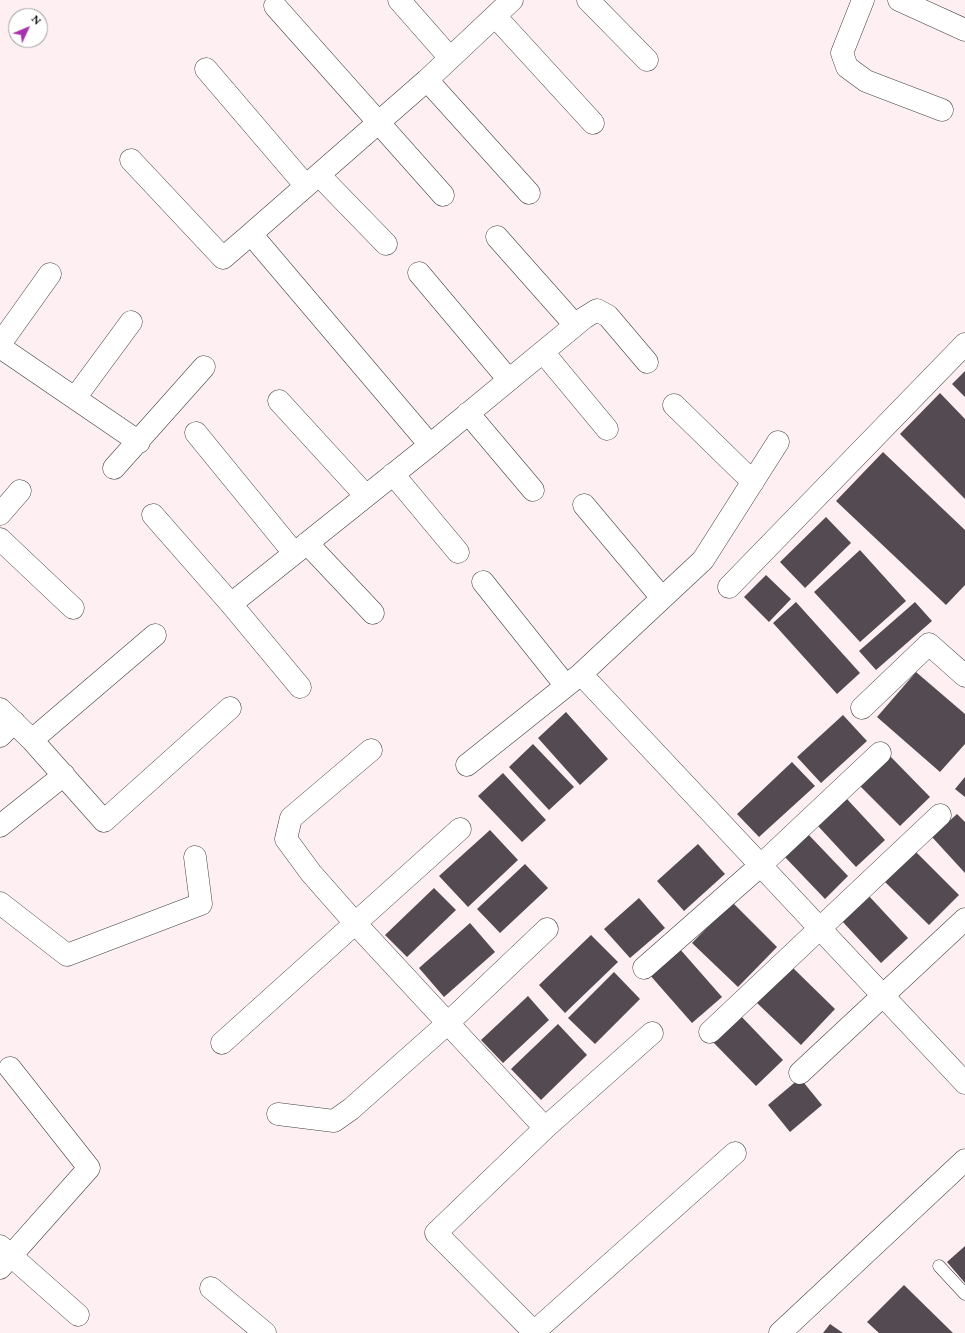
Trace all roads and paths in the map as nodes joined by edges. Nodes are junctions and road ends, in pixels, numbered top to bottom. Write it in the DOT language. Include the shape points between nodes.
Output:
graph roads {
  1 [pos="399,0"];
  2 [pos="512,0"];
  3 [pos="588,0"];
  4 [pos="864,0"];
  5 [pos="899,0"];
  6 [pos="275,6"];
  7 [pos="495,16"];
  8 [pos="965,30"];
  9 [pos="450,58"];
  10 [pos="647,60"];
  11 [pos="206,69"];
  12 [pos="427,80"];
  13 [pos="942,110"];
  14 [pos="378,123"];
  15 [pos="593,123"];
  16 [pos="131,160"];
  17 [pos="313,180"];
  18 [pos="529,193"];
  19 [pos="443,195"];
  20 [pos="251,234"];
  21 [pos="497,237"];
  22 [pos="386,244"];
  23 [pos="419,273"];
  24 [pos="50,274"];
  25 [pos="131,322"];
  26 [pos="575,325"];
  27 [pos="965,344"];
  28 [pos="0,345"];
  29 [pos="543,352"];
  30 [pos="647,362"];
  31 [pos="204,367"];
  32 [pos="508,380"];
  33 [pos="75,398"];
  34 [pos="279,400"];
  35 [pos="674,405"];
  36 [pos="468,413"];
  37 [pos="607,429"];
  38 [pos="196,433"];
  39 [pos="139,442"];
  40 [pos="778,442"];
  41 [pos="430,444"];
  42 [pos="114,468"];
  43 [pos="393,474"];
  44 [pos="753,482"];
  45 [pos="533,490"];
  46 [pos="20,491"];
  47 [pos="366,496"];
  48 [pos="584,505"];
  49 [pos="0,514"];
  50 [pos="153,516"];
  51 [pos="0,539"];
  52 [pos="301,548"];
  53 [pos="458,552"];
  54 [pos="483,582"];
  55 [pos="729,588"];
  56 [pos="662,598"];
  57 [pos="231,604"];
  58 [pos="73,608"];
  59 [pos="373,613"];
  60 [pos="155,635"];
  61 [pos="965,676"];
  62 [pos="574,680"];
  63 [pos="300,687"];
  64 [pos="230,708"];
  65 [pos="862,708"];
  66 [pos="5,723"];
  67 [pos="32,740"];
  68 [pos="371,750"];
  69 [pos="880,753"];
  70 [pos="467,765"];
  71 [pos="64,775"];
  72 [pos="940,815"];
  73 [pos="0,826"];
  74 [pos="460,829"];
  75 [pos="195,856"];
  76 [pos="761,865"];
  77 [pos="0,903"];
  78 [pos="965,919"];
  79 [pos="355,923"];
  80 [pos="547,929"];
  81 [pos="821,929"];
  82 [pos="644,968"];
  83 [pos="882,995"];
  84 [pos="448,1023"];
  85 [pos="710,1032"];
  86 [pos="652,1033"];
  87 [pos="222,1042"];
  88 [pos="10,1068"];
  89 [pos="800,1072"];
  90 [pos="965,1083"];
  91 [pos="278,1114"];
  92 [pos="545,1128"];
  93 [pos="734,1153"];
  94 [pos="965,1160"];
  95 [pos="4,1257"];
  96 [pos="939,1266"];
  97 [pos="211,1288"];
  98 [pos="965,1294"];
  99 [pos="78,1315"];
  100 [pos="535,1332"];
  101 [pos="265,1333"];
  102 [pos="780,1333"];
  1 -- 9 [label="street"];
  2 -- 7 [label="street"];
  3 -- 10 [label="street"];
  4 -- 13 [label="street" via="842,53 847,67 866,81"];
  5 -- 8 [label="street"];
  6 -- 14 [label="street"];
  7 -- 9 [label="street"];
  7 -- 15 [label="street"];
  9 -- 12 [label="street"];
  11 -- 17 [label="street"];
  12 -- 14 [label="street"];
  12 -- 18 [label="street"];
  14 -- 17 [label="street"];
  14 -- 19 [label="street"];
  16 -- 20 [label="street" via="223,258"];
  17 -- 20 [label="street"];
  17 -- 22 [label="street"];
  20 -- 41 [label="street"];
  21 -- 26 [label="street"];
  23 -- 32 [label="street"];
  24 -- 28 [label="street"];
  25 -- 33 [label="street"];
  26 -- 29 [label="street"];
  26 -- 30 [label="street" via="596,310 608,316"];
  27 -- 55 [label="street"];
  28 -- 33 [label="street"];
  29 -- 32 [label="street"];
  29 -- 37 [label="street"];
  31 -- 39 [label="street"];
  32 -- 36 [label="street"];
  33 -- 39 [label="street"];
  34 -- 47 [label="street"];
  35 -- 44 [label="street"];
  36 -- 41 [label="street"];
  36 -- 45 [label="street"];
  38 -- 52 [label="street"];
  39 -- 42 [label="street"];
  40 -- 44 [label="street"];
  41 -- 43 [label="street"];
  43 -- 47 [label="street"];
  43 -- 53 [label="street"];
  44 -- 56 [label="street" via="703,560"];
  46 -- 49 [label="street"];
  47 -- 52 [label="street"];
  48 -- 56 [label="street"];
  50 -- 57 [label="street"];
  51 -- 58 [label="street"];
  52 -- 57 [label="street"];
  52 -- 59 [label="street"];
  54 -- 62 [label="street"];
  56 -- 62 [label="street"];
  57 -- 63 [label="street"];
  60 -- 67 [label="street"];
  61 -- 65 [label="street" via="929,644"];
  62 -- 70 [label="street"];
  62 -- 76 [label="street"];
  64 -- 71 [label="street" via="104,821"];
  66 -- 67 [label="street"];
  67 -- 71 [label="street"];
  68 -- 79 [label="street" via="291,818 286,839 311,873"];
  69 -- 76 [label="street"];
  71 -- 73 [label="street"];
  72 -- 81 [label="street"];
  74 -- 79 [label="street"];
  75 -- 77 [label="street" via="201,904 67,955"];
  76 -- 81 [label="street"];
  76 -- 82 [label="street"];
  78 -- 83 [label="street"];
  79 -- 84 [label="street"];
  79 -- 87 [label="street"];
  80 -- 84 [label="street"];
  81 -- 83 [label="street"];
  81 -- 85 [label="street"];
  83 -- 89 [label="street"];
  83 -- 90 [label="street"];
  84 -- 91 [label="street" via="334,1121"];
  84 -- 92 [label="street"];
  86 -- 92 [label="street"];
  88 -- 95 [label="street" via="89,1168"];
  92 -- 100 [label="street" via="436,1233"];
  93 -- 100 [label="street"];
  94 -- 102 [label="street"];
  95 -- 99 [label="street"];
  96 -- 98 [label="lane"];
  97 -- 101 [label="street"];
}
